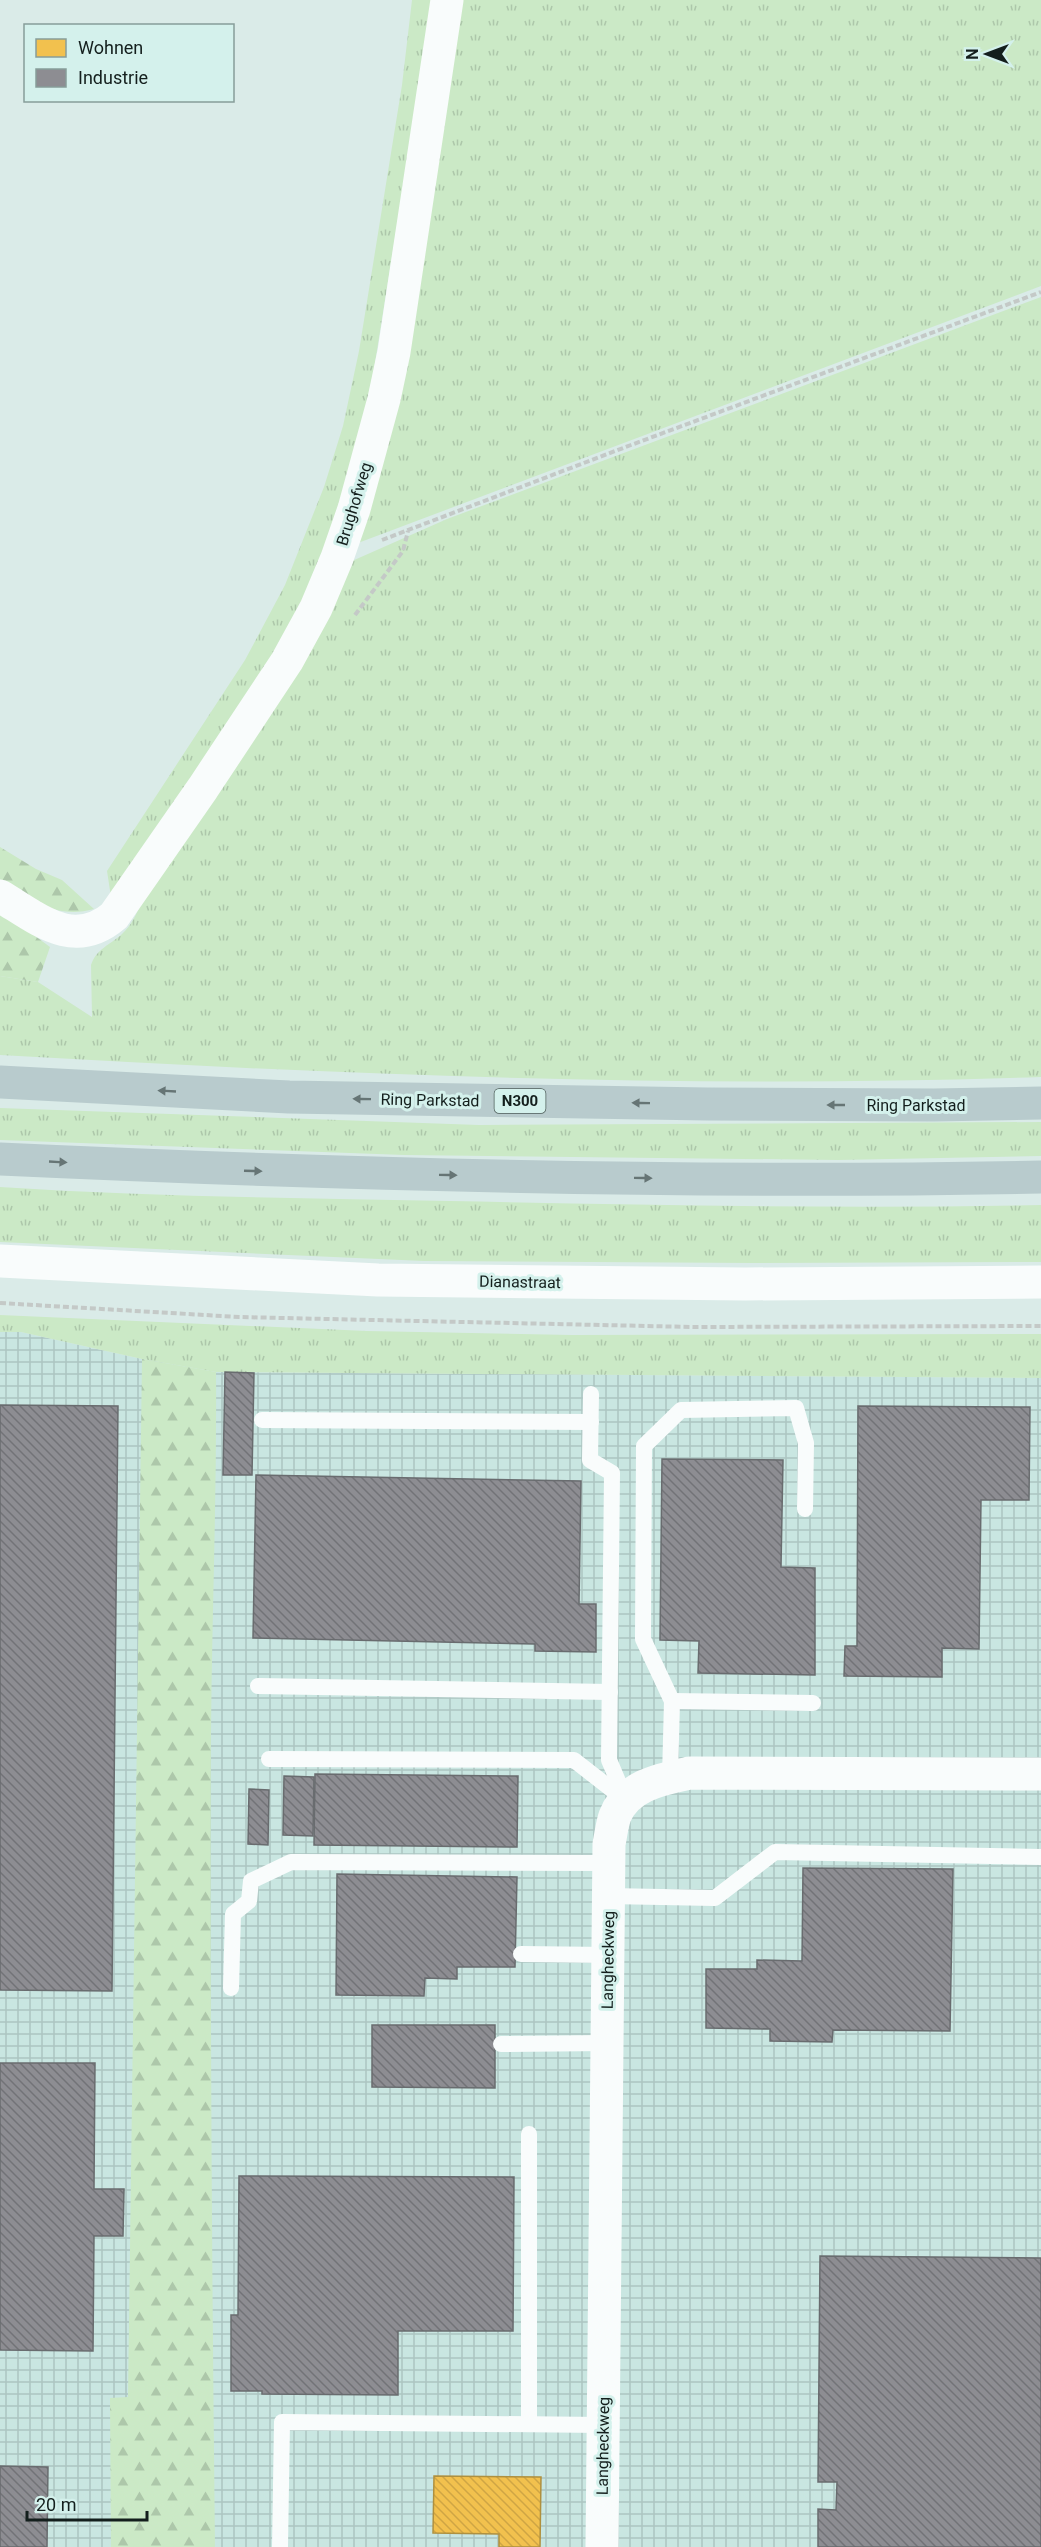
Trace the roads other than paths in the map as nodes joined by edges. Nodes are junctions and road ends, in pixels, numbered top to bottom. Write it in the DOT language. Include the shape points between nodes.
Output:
graph roads {
  1 [pos="447,0"];
  2 [pos="0,896"];
  3 [pos="0,1082"];
  4 [pos="1041,1103"];
  5 [pos="0,1159"];
  6 [pos="1041,1177"];
  7 [pos="0,1261"];
  8 [pos="1041,1282"];
  9 [pos="591,1394"];
  10 [pos="262,1420"];
  11 [pos="591,1422"];
  12 [pos="805,1509"];
  13 [pos="258,1686"];
  14 [pos="610,1692"];
  15 [pos="672,1701"];
  16 [pos="813,1703"];
  17 [pos="269,1759"];
  18 [pos="1041,1774"];
  19 [pos="670,1777"];
  20 [pos="626,1800"];
  21 [pos="1041,1857"];
  22 [pos="609,1863"];
  23 [pos="608,1896"];
  24 [pos="521,1954"];
  25 [pos="608,1955"];
  26 [pos="231,1988"];
  27 [pos="607,2043"];
  28 [pos="501,2044"];
  29 [pos="529,2134"];
  30 [pos="529,2424"];
  31 [pos="603,2425"];
  32 [pos="280,2547"];
  33 [pos="602,2547"];
  1 -- 2 [label="street, Brughofweg" via="394,352 366,470 316,608 287,661 118,912 102,926 70,932"];
  4 -- 3 [label="highway, Ring Parkstad / N300, one-way" via="707,1104 300,1098"];
  5 -- 6 [label="highway, one-way" via="291,1172 682,1179"];
  7 -- 8 [label="street, Dianastraat" via="378,1280"];
  9 -- 11 [label="lane"];
  10 -- 11 [label="lane"];
  11 -- 14 [label="lane" via="590,1460 612,1473"];
  12 -- 15 [label="lane" via="806,1443 796,1408 681,1410 644,1446 643,1639"];
  13 -- 14 [label="lane"];
  14 -- 20 [label="lane" via="609,1760"];
  15 -- 16 [label="lane"];
  15 -- 19 [label="lane"];
  17 -- 20 [label="lane" via="574,1760"];
  18 -- 19 [label="street, Langheckweg" via="715,1771"];
  19 -- 20 [label="street, Langheckweg" via="653,1781"];
  20 -- 22 [label="street, Langheckweg" via="616,1815"];
  21 -- 23 [label="lane" via="775,1852 715,1898"];
  22 -- 23 [label="street, Langheckweg"];
  22 -- 26 [label="lane" via="291,1862 251,1881 249,1900 233,1914"];
  23 -- 25 [label="street, Langheckweg"];
  24 -- 25 [label="lane"];
  25 -- 27 [label="street, Langheckweg"];
  27 -- 28 [label="lane"];
  27 -- 31 [label="street, Langheckweg"];
  29 -- 30 [label="lane"];
  30 -- 31 [label="lane"];
  30 -- 32 [label="lane" via="282,2422"];
  31 -- 33 [label="street, Langheckweg"];
}
